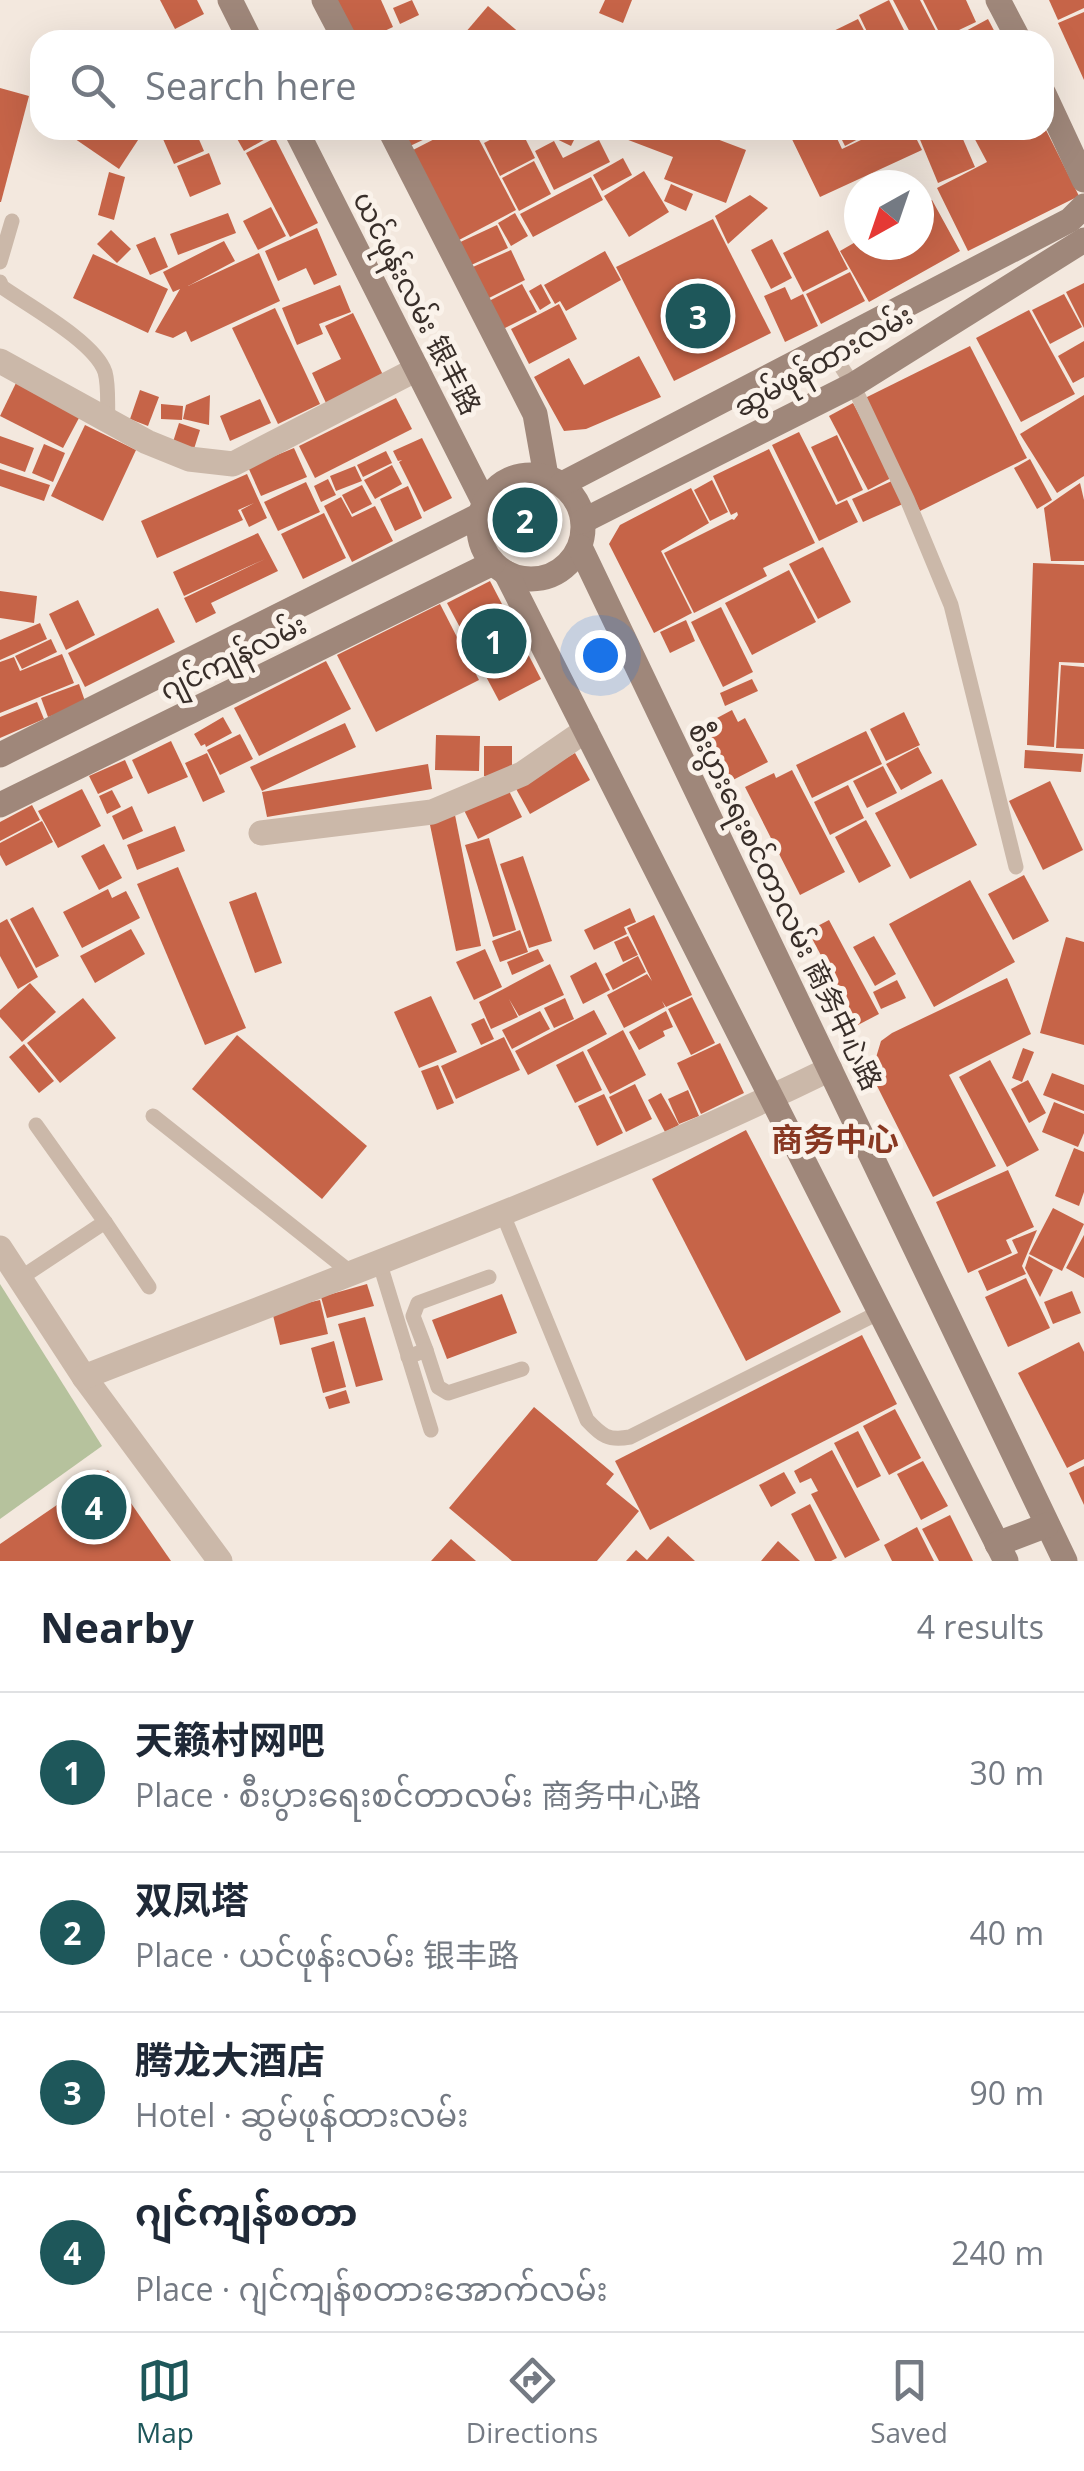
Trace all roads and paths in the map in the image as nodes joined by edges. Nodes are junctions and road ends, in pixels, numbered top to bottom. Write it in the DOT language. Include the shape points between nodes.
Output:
graph roads {
  1 [pos="230,0"];
  2 [pos="324,0"];
  3 [pos="998,0"];
  4 [pos="245,30"];
  5 [pos="339,30"];
  6 [pos="1013,30"];
  7 [pos="1054,116"];
  8 [pos="301,140"];
  9 [pos="395,140"];
  10 [pos="1084,180"];
  11 [pos="12,221"];
  12 [pos="1081,223"];
  13 [pos="0,262"];
  14 [pos="0,282"];
  15 [pos="828,346"];
  16 [pos="0,361"];
  17 [pos="417,370"];
  18 [pos="853,384"];
  19 [pos="108,420"];
  20 [pos="554,480"];
  21 [pos="482,508"];
  22 [pos="582,534"];
  23 [pos="500,568"];
  24 [pos="586,730"];
  25 [pos="0,755"];
  26 [pos="0,805"];
  27 [pos="261,833"];
  28 [pos="1016,866"];
  29 [pos="830,1069"];
  30 [pos="771,1098"];
  31 [pos="153,1116"];
  32 [pos="36,1125"];
  33 [pos="502,1212"];
  34 [pos="105,1222"];
  35 [pos="0,1248"];
  36 [pos="379,1262"];
  37 [pos="350,1272"];
  38 [pos="489,1277"];
  39 [pos="19,1279"];
  40 [pos="149,1287"];
  41 [pos="880,1312"];
  42 [pos="426,1350"];
  43 [pos="408,1357"];
  44 [pos="522,1369"];
  45 [pos="84,1376"];
  46 [pos="431,1430"];
  47 [pos="1048,1524"];
  48 [pos="1001,1552"];
  49 [pos="220,1561"];
  50 [pos="1065,1561"];
  1 -- 4 [label="main road"];
  2 -- 5 [label="main road"];
  3 -- 6 [label="main road"];
  7 -- 10 [label="main road"];
  8 -- 17 [label="main road, ယင်ဖုန်းလမ်း 银丰路"];
  9 -- 20 [label="main road, ယင်ဖုန်းလမ်း 银丰路" via="535,414"];
  11 -- 13 [label="lane"];
  12 -- 15 [label="main road, ဆွမ်ဖုန်ထားလမ်း"];
  12 -- 18 [label="main road, ဆွမ်ဖုန်ထားလမ်း"];
  14 -- 19 [label="lane" via="100,362"];
  15 -- 18 [label="lane"];
  15 -- 20 [label="main road, ဆွမ်ဖုန်ထားလမ်း"];
  16 -- 19 [label="street"];
  17 -- 19 [label="street" via="234,464 190,459"];
  17 -- 21 [label="main road, ယင်ဖုန်းလမ်း 银丰路"];
  18 -- 22 [label="main road, ဆွမ်ဖုန်ထားလမ်း"];
  18 -- 28 [label="lane" via="950,605"];
  20 -- 21 [label="main road" via="512,477"];
  20 -- 22 [label="main road" via="574,496"];
  21 -- 23 [label="main road" via="483,548"];
  21 -- 25 [label="main road, ဂျင်ကျန်လမ်း"];
  22 -- 23 [label="main road" via="571,562 557,573 522,579"];
  22 -- 29 [label="main road, စီးပွားရေးစင်တာလမ်း 商务中心路"];
  23 -- 24 [label="main road"];
  23 -- 26 [label="main road, ဂျင်ကျန်လမ်း"];
  24 -- 27 [label="street" via="522,774 432,812"];
  24 -- 30 [label="main road"];
  29 -- 30 [label="street"];
  29 -- 47 [label="main road, စီးပွားရေးစင်တာလမ်း 商务中心路"];
  30 -- 33 [label="street"];
  30 -- 41 [label="main road"];
  31 -- 37 [label="lane"];
  32 -- 34 [label="lane"];
  33 -- 36 [label="street"];
  33 -- 41 [label="lane" via="587,1420 602,1437 630,1437"];
  34 -- 39 [label="lane"];
  34 -- 40 [label="lane"];
  35 -- 39 [label="street"];
  36 -- 37 [label="street"];
  36 -- 43 [label="lane"];
  37 -- 45 [label="street"];
  38 -- 42 [label="lane" via="418,1303 413,1316"];
  39 -- 45 [label="street"];
  41 -- 48 [label="main road"];
  42 -- 43 [label="lane"];
  42 -- 44 [label="lane" via="438,1387 448,1392"];
  43 -- 46 [label="lane"];
  45 -- 49 [label="street"];
  47 -- 48 [label="main road"];
  47 -- 50 [label="main road, စီးပွားရေးစင်တာလမ်း 商务中心路"];
}
